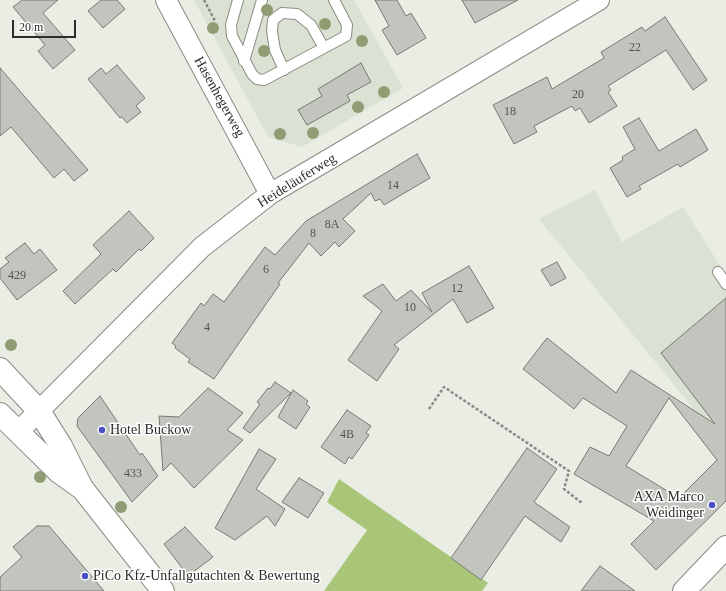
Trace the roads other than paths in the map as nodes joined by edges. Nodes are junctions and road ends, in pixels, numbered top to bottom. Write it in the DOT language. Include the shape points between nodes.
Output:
graph roads {
  1 [pos="166,0"];
  2 [pos="238,0"];
  3 [pos="262,0"];
  4 [pos="327,0"];
  5 [pos="600,0"];
  6 [pos="335,2"];
  7 [pos="324,48"];
  8 [pos="244,60"];
  9 [pos="284,70"];
  10 [pos="270,194"];
  11 [pos="718,272"];
  12 [pos="726,284"];
  13 [pos="0,369"];
  14 [pos="39,411"];
  15 [pos="0,414"];
  16 [pos="18,432"];
  17 [pos="82,488"];
  18 [pos="726,547"];
  19 [pos="163,591"];
  20 [pos="684,591"];
  1 -- 10 [label="street, Hasenhegerweg"];
  2 -- 8 [label="lane" via="231,31"];
  3 -- 8 [label="lane"];
  4 -- 6 [label="lane"];
  5 -- 10 [label="street, Heideläuferweg"];
  6 -- 7 [label="lane" via="347,25 348,34"];
  7 -- 9 [label="lane"];
  7 -- 9 [label="lane" via="311,25 297,14 282,13 273,20 272,31 275,50"];
  8 -- 9 [label="lane" via="252,74 261,80 267,80"];
  10 -- 14 [label="street, Heideläuferweg" via="202,247"];
  11 -- 12 [label="lane"];
  13 -- 14 [label="main road"];
  14 -- 16 [label="street, Heideläuferweg"];
  14 -- 17 [label="main road" via="61,446"];
  15 -- 16 [label="main road"];
  16 -- 17 [label="main road" via="59,472"];
  17 -- 19 [label="main road"];
  18 -- 20 [label="main road"];
}
